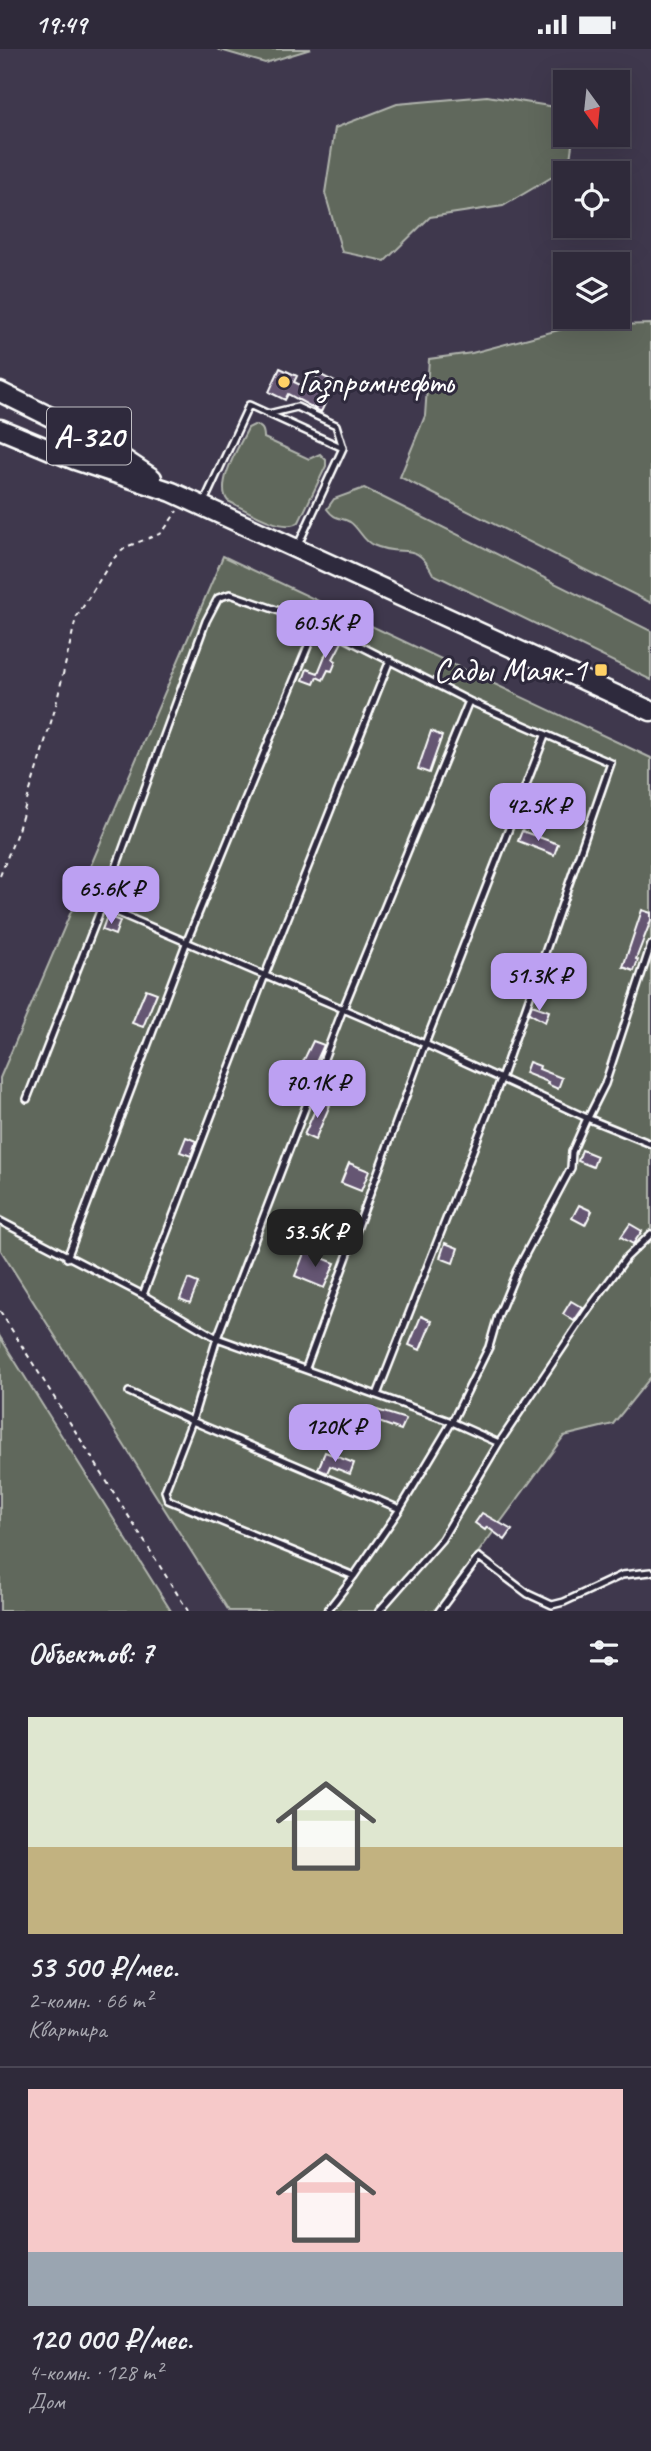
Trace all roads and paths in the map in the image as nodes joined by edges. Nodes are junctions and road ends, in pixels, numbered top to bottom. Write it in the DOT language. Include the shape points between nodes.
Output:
graph roads {
  1 [pos="0,392"];
  2 [pos="268,414"];
  3 [pos="0,429"];
  4 [pos="343,448"];
  5 [pos="179,495"];
  6 [pos="203,506"];
  7 [pos="296,549"];
  8 [pos="317,624"];
  9 [pos="390,660"];
  10 [pos="469,701"];
  11 [pos="651,712"];
  12 [pos="545,736"];
  13 [pos="0,876"];
  14 [pos="102,907"];
  15 [pos="187,941"];
  16 [pos="651,945"];
  17 [pos="265,975"];
  18 [pos="343,1009"];
  19 [pos="425,1044"];
  20 [pos="501,1079"];
  21 [pos="27,1099"];
  22 [pos="587,1118"];
  23 [pos="651,1144"];
  24 [pos="0,1221"];
  25 [pos="651,1234"];
  26 [pos="67,1258"];
  27 [pos="143,1295"];
  28 [pos="0,1311"];
  29 [pos="217,1338"];
  30 [pos="306,1368"];
  31 [pos="129,1392"];
  32 [pos="377,1395"];
  33 [pos="192,1422"];
  34 [pos="452,1422"];
  35 [pos="499,1443"];
  36 [pos="400,1509"];
  37 [pos="651,1572"];
  38 [pos="354,1576"];
  39 [pos="188,1611"];
  40 [pos="327,1611"];
  41 [pos="379,1611"];
  42 [pos="439,1611"];
  1 -- 5 [label="highway, А-320" via="89,436"];
  2 -- 4 [label="lane"];
  2 -- 4 [label="lane" via="297,407 336,425"];
  2 -- 6 [label="lane" via="250,405"];
  3 -- 5 [label="highway, А-320"];
  4 -- 7 [label="lane"];
  5 -- 6 [label="highway, А-320"];
  5 -- 13 [label="path" via="162,533 125,547 76,618 55,709"];
  6 -- 7 [label="highway, А-320"];
  7 -- 11 [label="highway, А-320"];
  8 -- 9 [label="lane"];
  8 -- 14 [label="lane" via="230,594 218,598"];
  8 -- 15 [label="lane"];
  9 -- 10 [label="lane"];
  9 -- 17 [label="lane"];
  10 -- 12 [label="lane"];
  10 -- 18 [label="lane"];
  12 -- 19 [label="lane"];
  12 -- 20 [label="lane" via="611,763"];
  14 -- 15 [label="lane"];
  14 -- 21 [label="lane"];
  15 -- 17 [label="lane"];
  15 -- 26 [label="lane"];
  16 -- 22 [label="lane" via="605,1084"];
  17 -- 18 [label="lane"];
  17 -- 27 [label="lane"];
  18 -- 19 [label="lane"];
  18 -- 29 [label="lane"];
  19 -- 20 [label="lane"];
  19 -- 30 [label="lane"];
  20 -- 22 [label="lane"];
  20 -- 32 [label="lane"];
  22 -- 23 [label="lane"];
  22 -- 34 [label="lane" via="572,1152 571,1168 517,1270 489,1347"];
  24 -- 26 [label="lane"];
  25 -- 35 [label="lane" via="626,1258"];
  26 -- 27 [label="lane"];
  27 -- 29 [label="lane"];
  28 -- 39 [label="path"];
  29 -- 30 [label="lane"];
  29 -- 33 [label="lane"];
  30 -- 32 [label="lane"];
  31 -- 33 [label="lane"];
  32 -- 34 [label="lane"];
  33 -- 36 [label="lane"];
  33 -- 38 [label="lane" via="166,1490 168,1500"];
  34 -- 35 [label="lane"];
  34 -- 36 [label="lane"];
  35 -- 41 [label="lane" via="442,1539"];
  36 -- 38 [label="lane"];
  37 -- 42 [label="lane" via="622,1576 552,1605 528,1594 479,1557"];
  38 -- 40 [label="lane"];
}
